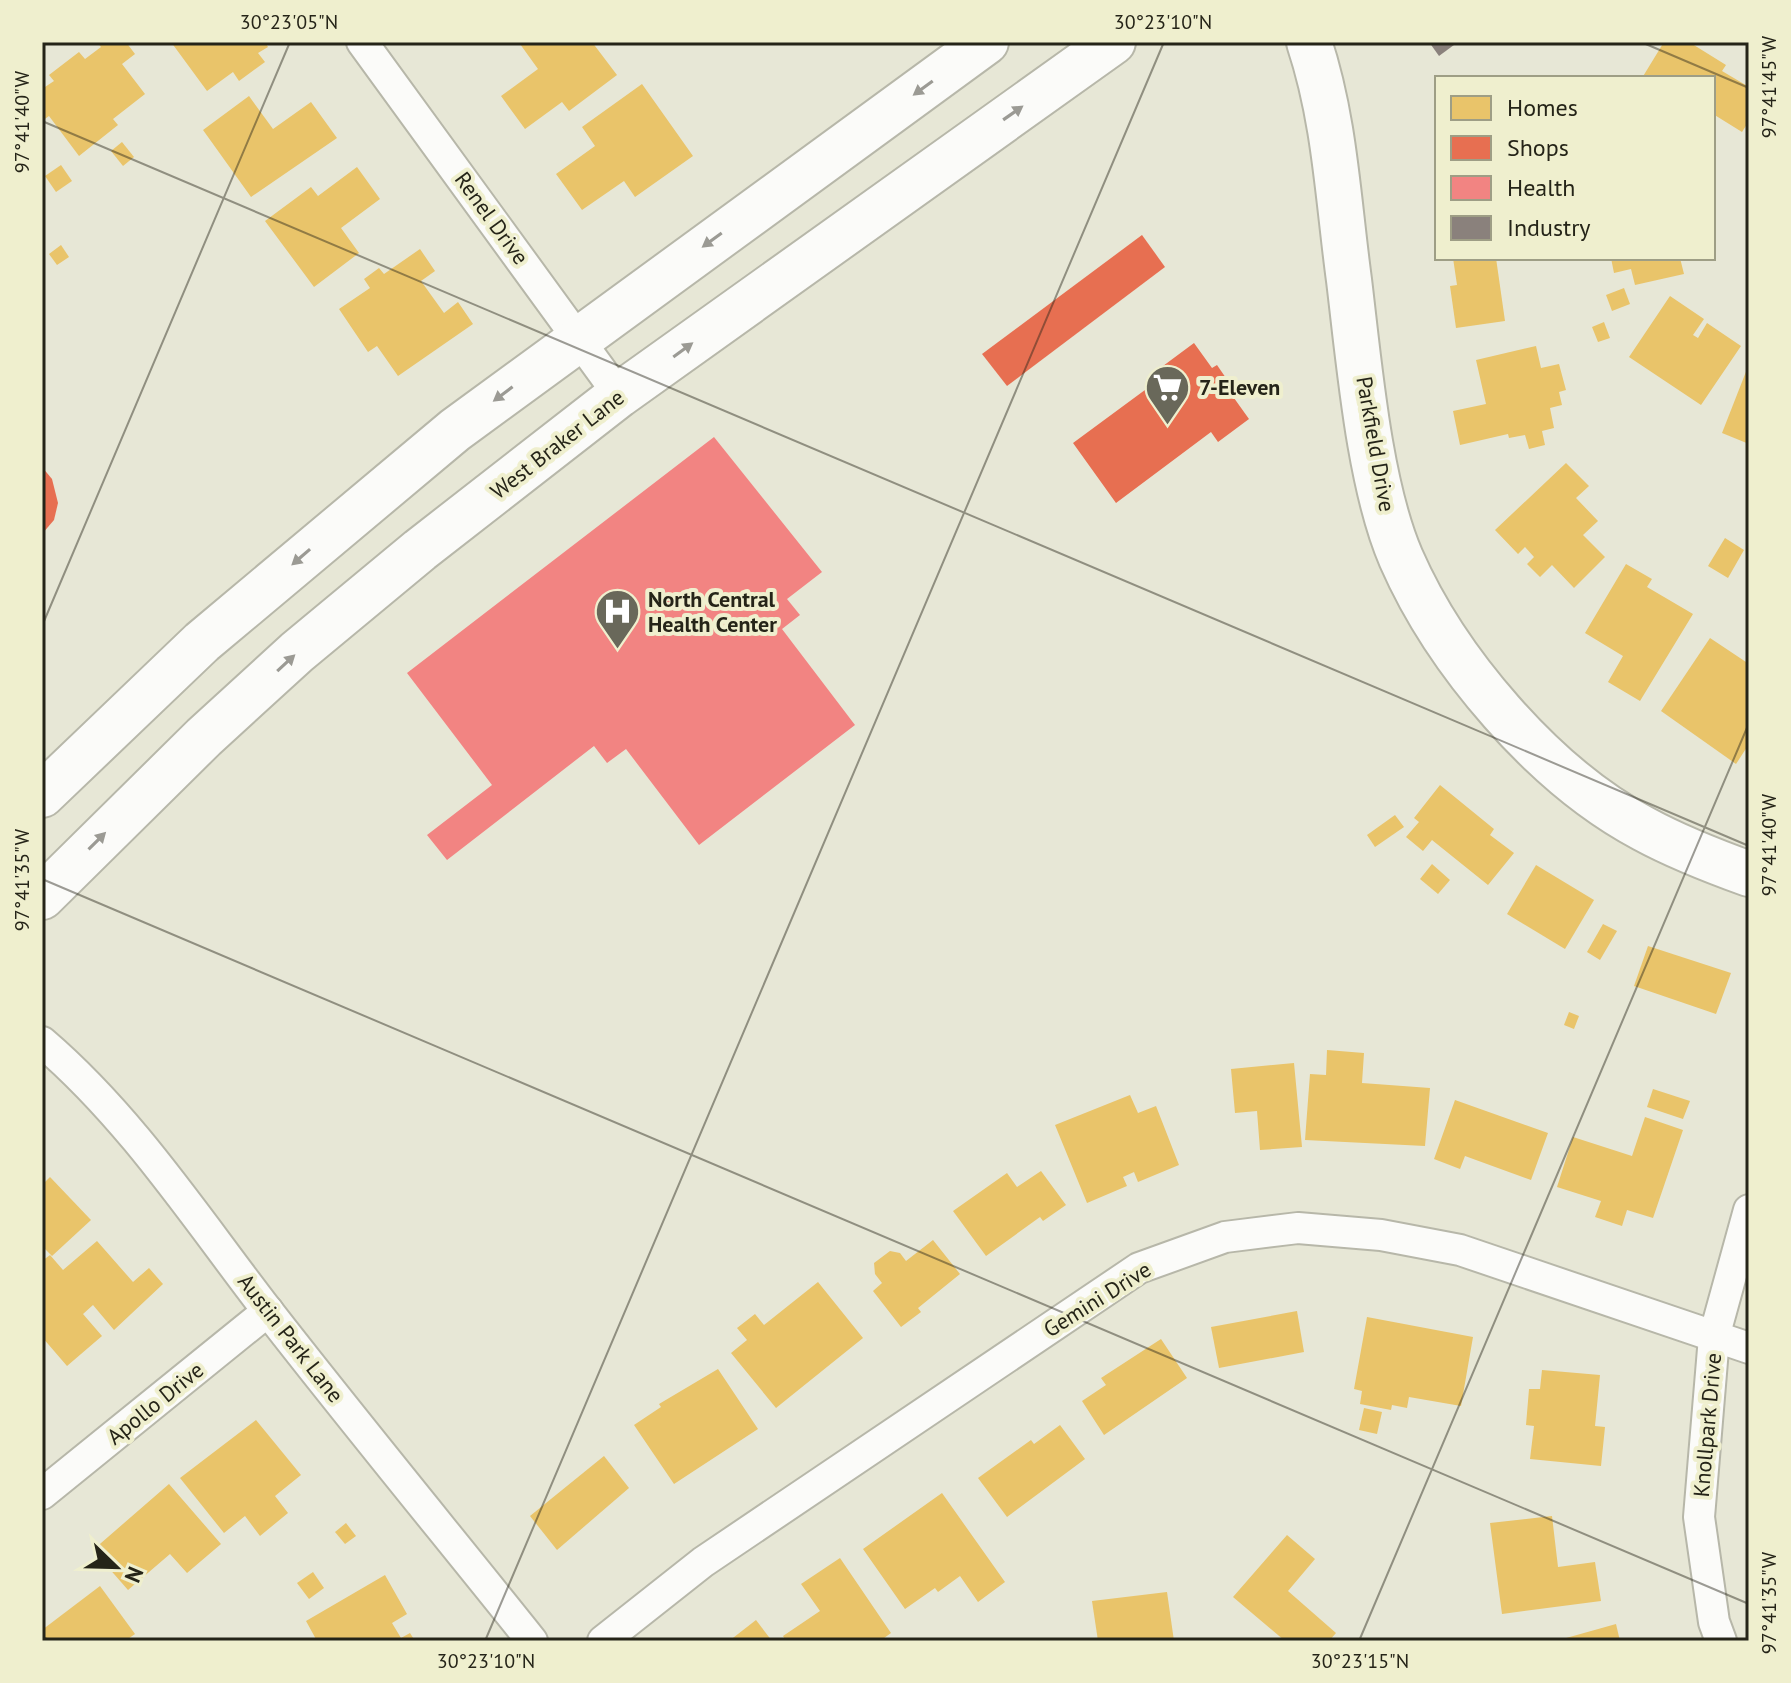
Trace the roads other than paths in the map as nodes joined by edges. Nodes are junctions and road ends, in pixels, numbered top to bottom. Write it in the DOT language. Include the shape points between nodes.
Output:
graph roads {
  1 [pos="362,42"];
  2 [pos="986,42"];
  3 [pos="1113,42"];
  4 [pos="1309,42"];
  5 [pos="579,337"];
  6 [pos="619,395"];
  7 [pos="42,795"];
  8 [pos="1749,874"];
  9 [pos="42,897"];
  10 [pos="42,1042"];
  11 [pos="1749,1210"];
  12 [pos="268,1311"];
  13 [pos="1714,1337"];
  14 [pos="1749,1348"];
  15 [pos="42,1494"];
  16 [pos="532,1641"];
  17 [pos="603,1641"];
  18 [pos="1721,1641"];
  1 -- 5 [label="street, Renel Drive"];
  2 -- 5 [label="main road, one-way"];
  6 -- 3 [label="main road, West Braker Lane, one-way"];
  4 -- 8 [label="main road, Parkfield Drive" via="1334,137 1348,279 1379,485 1400,557 1433,621 1467,673 1577,783 1642,828"];
  5 -- 6 [label="street, Renel Drive"];
  5 -- 7 [label="main road, one-way" via="341,523 202,642"];
  9 -- 6 [label="main road, West Braker Lane, one-way" via="297,652"];
  10 -- 12 [label="street, Austin Park Lane" via="79,1073 158,1167"];
  11 -- 13 [label="street, Knollpark Drive"];
  12 -- 15 [label="street, Apollo Drive"];
  12 -- 16 [label="street, Austin Park Lane"];
  13 -- 14 [label="street, Gemini Drive"];
  13 -- 17 [label="street, Gemini Drive" via="1460,1250 1381,1235 1298,1228 1225,1237 1139,1268 703,1562"];
  13 -- 18 [label="street, Knollpark Drive" via="1699,1517"];
}
